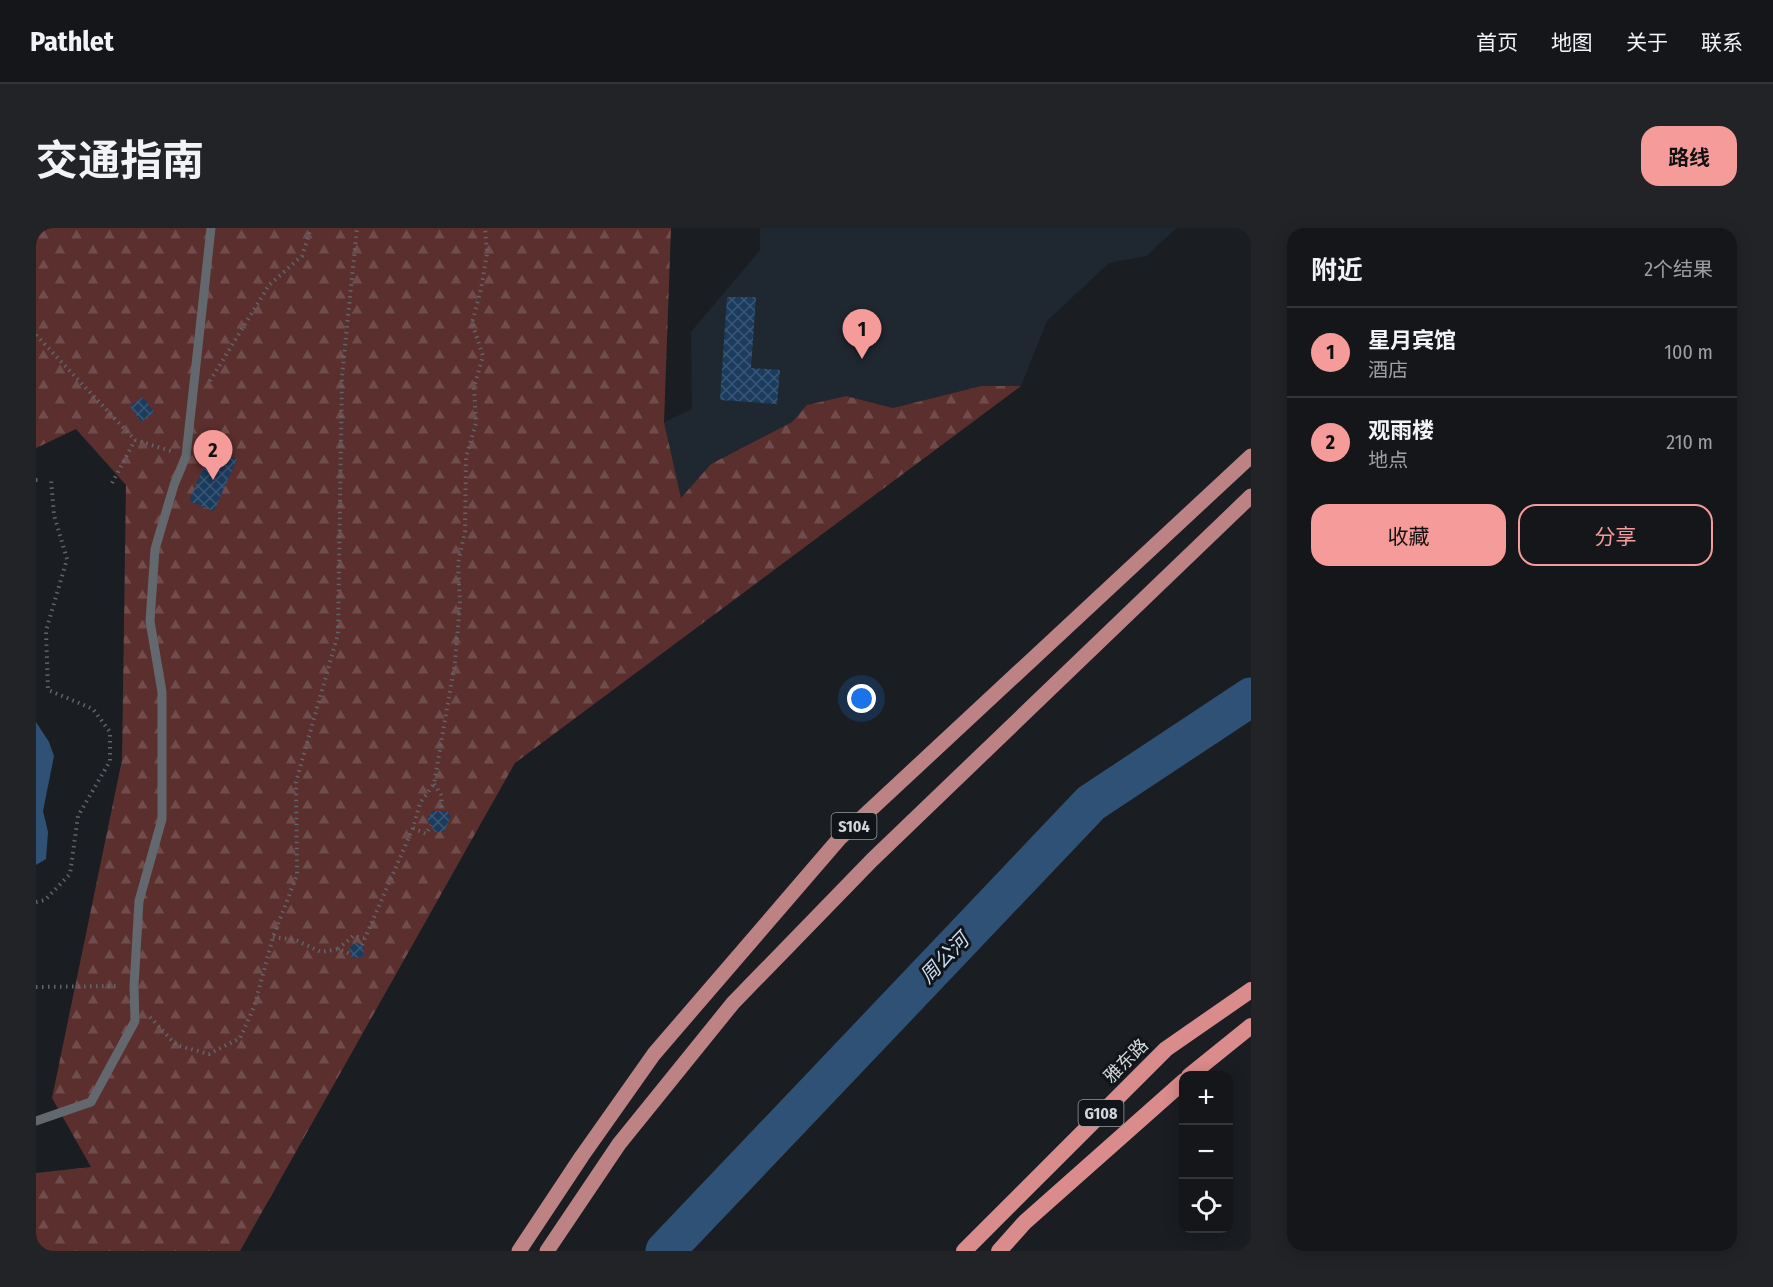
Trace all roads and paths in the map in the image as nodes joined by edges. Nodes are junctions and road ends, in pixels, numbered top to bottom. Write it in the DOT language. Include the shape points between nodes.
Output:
graph roads {
  1 [pos="211,228"];
  2 [pos="311,228"];
  3 [pos="357,228"];
  4 [pos="485,228"];
  5 [pos="36,335"];
  6 [pos="209,383"];
  7 [pos="135,440"];
  8 [pos="186,456"];
  9 [pos="1251,456"];
  10 [pos="51,480"];
  11 [pos="112,483"];
  12 [pos="1251,495"];
  13 [pos="434,784"];
  14 [pos="441,811"];
  15 [pos="431,825"];
  16 [pos="413,828"];
  17 [pos="36,902"];
  18 [pos="273,937"];
  19 [pos="364,938"];
  20 [pos="362,945"];
  21 [pos="338,949"];
  22 [pos="351,954"];
  23 [pos="134,986"];
  24 [pos="36,987"];
  25 [pos="1251,990"];
  26 [pos="135,1001"];
  27 [pos="1251,1026"];
  28 [pos="1196,1071"];
  29 [pos="1179,1085"];
  30 [pos="36,1121"];
  31 [pos="519,1251"];
  32 [pos="547,1251"];
  33 [pos="964,1251"];
  34 [pos="999,1251"];
  1 -- 8 [label="lane"];
  2 -- 6 [label="path" via="302,256 269,285"];
  3 -- 18 [label="path" via="342,376 338,634 296,782 297,875"];
  4 -- 13 [label="path" via="487,254 472,323 483,356 474,387 476,423 466,457 456,662"];
  5 -- 7 [label="path"];
  7 -- 8 [label="path"];
  7 -- 11 [label="path"];
  8 -- 23 [label="lane" via="156,549 150,621 162,692 162,819 139,901"];
  9 -- 31 [label="main road, S104" via="839,839 654,1054"];
  10 -- 17 [label="path" via="54,515 67,559 46,631 48,690 93,709 110,732 110,761 78,816 70,874 45,900"];
  12 -- 32 [label="main road, S104" via="872,860 733,1003 619,1144"];
  13 -- 14 [label="path" via="442,796"];
  13 -- 16 [label="path" via="420,803"];
  15 -- 16 [label="path" via="426,834"];
  16 -- 19 [label="path"];
  18 -- 21 [label="path" via="296,940 321,952"];
  18 -- 26 [label="path" via="254,1007 240,1038 209,1054 176,1045"];
  19 -- 20 [label="path"];
  19 -- 21 [label="path" via="352,936"];
  21 -- 22 [label="path"];
  23 -- 24 [label="path"];
  23 -- 26 [label="lane"];
  25 -- 33 [label="highway, 雅东路 / G108" via="1166,1048"];
  26 -- 30 [label="lane" via="135,1021 91,1102"];
  27 -- 28 [label="highway"];
  29 -- 34 [label="highway, G108" via="1024,1222"];
}
